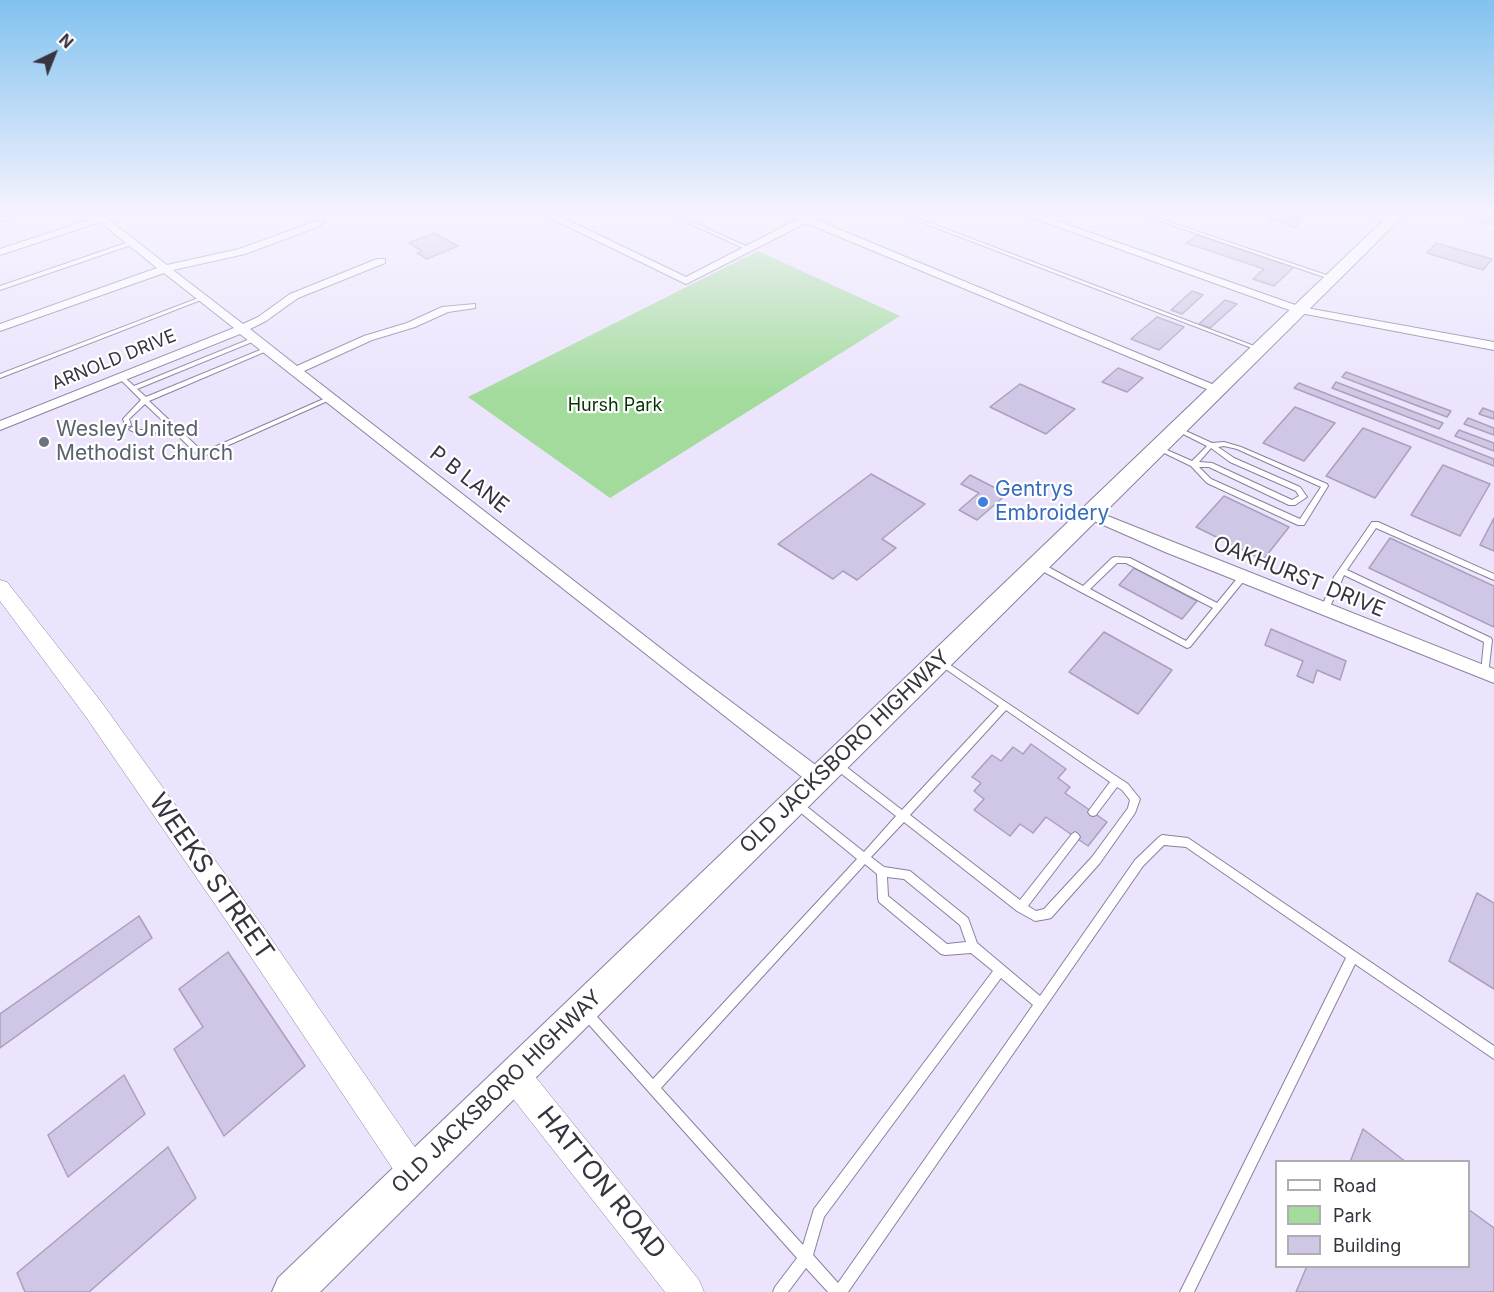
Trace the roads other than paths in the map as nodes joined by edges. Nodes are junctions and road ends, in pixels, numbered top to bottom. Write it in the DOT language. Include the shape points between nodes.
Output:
graph roads {
  1 [pos="43,273"];
  2 [pos="150,273"];
  3 [pos="172,273"];
  4 [pos="350,273"];
  5 [pos="672,273"];
  6 [pos="699,273"];
  7 [pos="938,273"];
  8 [pos="1059,273"];
  9 [pos="1195,273"];
  10 [pos="1318,273"];
  11 [pos="1337,273"];
  12 [pos="1332,278"];
  13 [pos="0,288"];
  14 [pos="203,298"];
  15 [pos="471,306"];
  16 [pos="1299,310"];
  17 [pos="0,328"];
  18 [pos="242,329"];
  19 [pos="255,339"];
  20 [pos="1494,346"];
  21 [pos="267,349"];
  22 [pos="1259,349"];
  23 [pos="295,371"];
  24 [pos="0,376"];
  25 [pos="121,377"];
  26 [pos="134,389"];
  27 [pos="1218,389"];
  28 [pos="330,398"];
  29 [pos="145,400"];
  30 [pos="171,425"];
  31 [pos="0,426"];
  32 [pos="1177,429"];
  33 [pos="1211,444"];
  34 [pos="1157,448"];
  35 [pos="1193,464"];
  36 [pos="1090,514"];
  37 [pos="1038,565"];
  38 [pos="1342,571"];
  39 [pos="1243,577"];
  40 [pos="1494,577"];
  41 [pos="0,587"];
  42 [pos="1084,590"];
  43 [pos="1218,607"];
  44 [pos="1325,609"];
  45 [pos="939,660"];
  46 [pos="1489,674"];
  47 [pos="1005,705"];
  48 [pos="826,771"];
  49 [pos="1116,781"];
  50 [pos="794,802"];
  51 [pos="1093,812"];
  52 [pos="902,816"];
  53 [pos="1075,837"];
  54 [pos="864,858"];
  55 [pos="882,872"];
  56 [pos="1021,907"];
  57 [pos="973,947"];
  58 [pos="1353,956"];
  59 [pos="1000,970"];
  60 [pos="1041,1004"];
  61 [pos="582,1009"];
  62 [pos="1494,1053"];
  63 [pos="514,1075"];
  64 [pos="653,1088"];
  65 [pos="414,1173"];
  66 [pos="806,1257"];
  67 [pos="292,1292"];
  68 [pos="687,1292"];
  69 [pos="780,1292"];
  70 [pos="839,1292"];
  71 [pos="1187,1292"];
  1 -- 13 [label="lane"];
  2 -- 17 [label="street"];
  3 -- 14 [label="street, P B LANE"];
  4 -- 18 [label="street, ARNOLD DRIVE" via="294,296"];
  5 -- 6 [label="street" via="686,280"];
  7 -- 27 [label="street"];
  8 -- 22 [label="lane"];
  9 -- 16 [label="street"];
  10 -- 12 [label="lane"];
  11 -- 12 [label="main road, OLD JACKSBORO HIGHWAY"];
  12 -- 16 [label="main road, OLD JACKSBORO HIGHWAY"];
  14 -- 18 [label="street, P B LANE"];
  14 -- 24 [label="lane"];
  15 -- 23 [label="street" via="446,309"];
  16 -- 20 [label="street"];
  16 -- 22 [label="main road, OLD JACKSBORO HIGHWAY"];
  18 -- 19 [label="street, P B LANE"];
  18 -- 25 [label="street, ARNOLD DRIVE"];
  19 -- 21 [label="street, P B LANE"];
  19 -- 26 [label="lane"];
  21 -- 23 [label="street, P B LANE"];
  21 -- 29 [label="lane"];
  22 -- 27 [label="main road, OLD JACKSBORO HIGHWAY"];
  23 -- 28 [label="street, P B LANE"];
  25 -- 26 [label="lane"];
  25 -- 31 [label="street, ARNOLD DRIVE"];
  26 -- 29 [label="lane"];
  27 -- 32 [label="main road, OLD JACKSBORO HIGHWAY"];
  28 -- 30 [label="lane" via="202,455"];
  28 -- 48 [label="street, P B LANE" via="684,676"];
  29 -- 30 [label="lane"];
  29 -- 30 [label="lane" via="126,419 130,427 152,432"];
  32 -- 33 [label="lane"];
  32 -- 34 [label="main road, OLD JACKSBORO HIGHWAY"];
  33 -- 35 [label="lane"];
  33 -- 35 [label="lane" via="1232,459 1298,489 1303,497 1292,502 1210,465"];
  33 -- 35 [label="lane" via="1239,448 1325,486 1300,523 1209,481"];
  34 -- 35 [label="lane"];
  34 -- 36 [label="main road, OLD JACKSBORO HIGHWAY"];
  36 -- 37 [label="main road, OLD JACKSBORO HIGHWAY"];
  36 -- 39 [label="street, OAKHURST DRIVE"];
  37 -- 42 [label="lane"];
  37 -- 45 [label="main road, OLD JACKSBORO HIGHWAY"];
  38 -- 40 [label="lane" via="1375,524"];
  38 -- 44 [label="lane"];
  38 -- 46 [label="lane" via="1488,640"];
  39 -- 43 [label="lane"];
  39 -- 44 [label="street, OAKHURST DRIVE"];
  41 -- 65 [label="street, WEEKS STREET" via="156,798"];
  42 -- 43 [label="lane" via="1114,560 1127,560"];
  42 -- 43 [label="lane" via="1187,645"];
  44 -- 46 [label="street, OAKHURST DRIVE"];
  45 -- 47 [label="lane"];
  45 -- 48 [label="main road, OLD JACKSBORO HIGHWAY"];
  47 -- 49 [label="lane"];
  47 -- 52 [label="lane"];
  48 -- 50 [label="main road, OLD JACKSBORO HIGHWAY"];
  48 -- 52 [label="lane"];
  49 -- 51 [label="lane"];
  49 -- 56 [label="lane" via="1135,799 1132,810 1096,860 1047,914 1035,916"];
  50 -- 54 [label="lane"];
  50 -- 61 [label="main road, OLD JACKSBORO HIGHWAY"];
  52 -- 54 [label="lane"];
  52 -- 56 [label="lane"];
  53 -- 56 [label="lane"];
  54 -- 55 [label="lane"];
  54 -- 64 [label="lane"];
  55 -- 57 [label="lane" via="906,874 964,922"];
  55 -- 57 [label="lane" via="883,898 945,950"];
  57 -- 59 [label="lane"];
  58 -- 60 [label="lane" via="1188,843 1162,840 1139,863"];
  58 -- 62 [label="lane"];
  58 -- 71 [label="lane"];
  59 -- 60 [label="lane"];
  59 -- 66 [label="lane" via="819,1214"];
  60 -- 70 [label="lane"];
  61 -- 63 [label="main road, OLD JACKSBORO HIGHWAY"];
  61 -- 64 [label="lane"];
  63 -- 65 [label="main road, OLD JACKSBORO HIGHWAY"];
  63 -- 68 [label="street, HATTON ROAD"];
  64 -- 66 [label="lane"];
  65 -- 67 [label="main road, OLD JACKSBORO HIGHWAY"];
  66 -- 69 [label="lane"];
  66 -- 70 [label="lane"];
}
